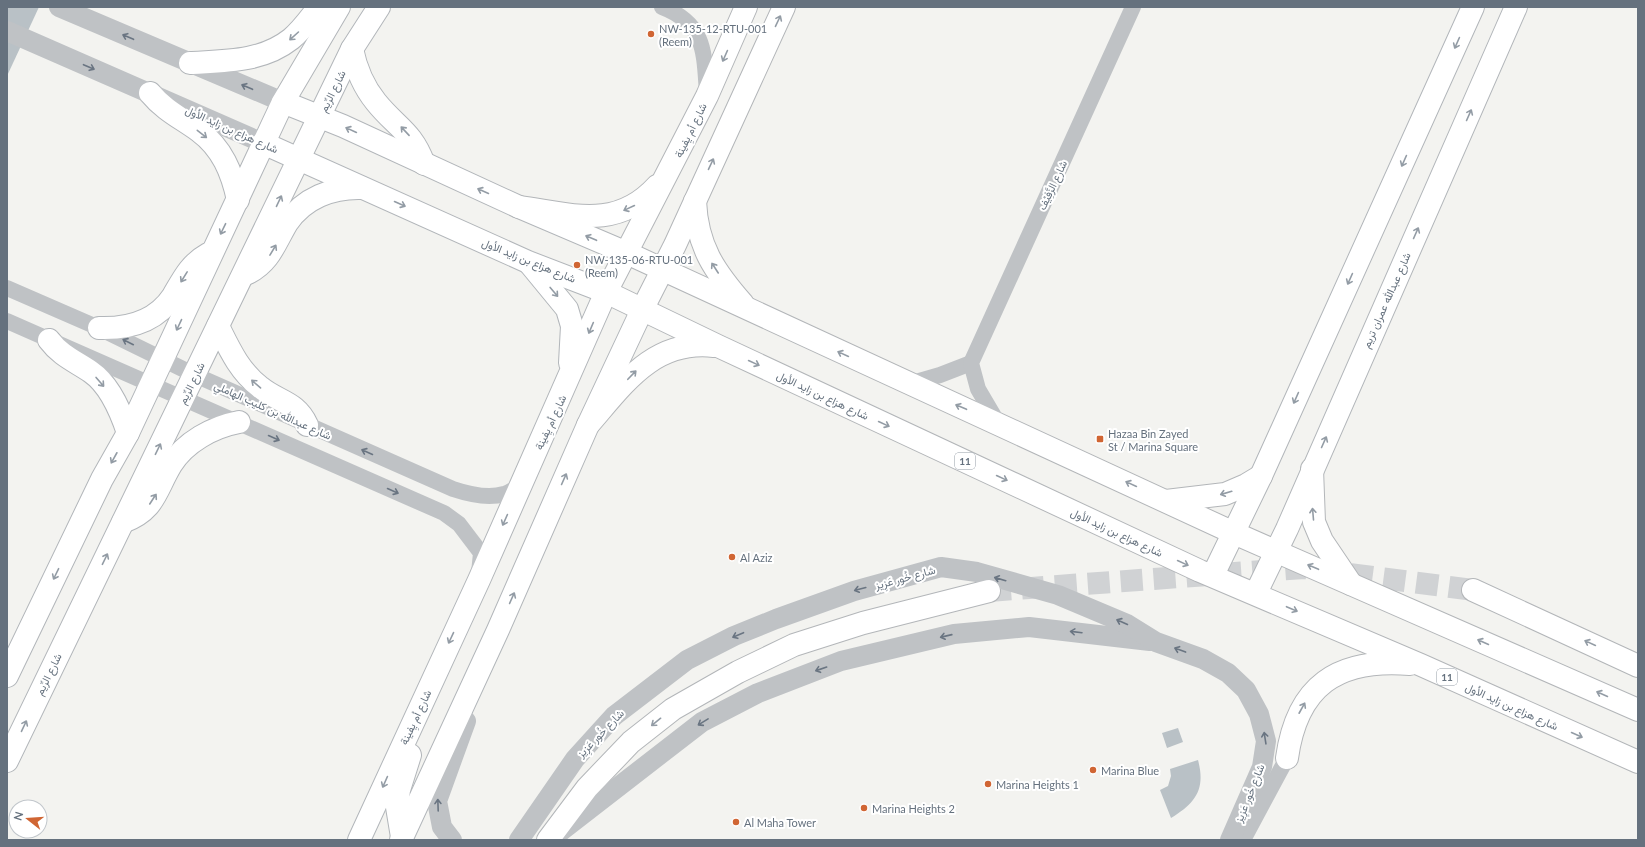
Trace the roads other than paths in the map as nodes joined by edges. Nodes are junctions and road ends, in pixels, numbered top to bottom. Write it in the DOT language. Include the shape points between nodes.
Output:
graph roads {
  1 [pos="320,7"];
  2 [pos="339,7"];
  3 [pos="379,7"];
  4 [pos="662,7"];
  5 [pos="746,7"];
  6 [pos="784,7"];
  7 [pos="1133,7"];
  8 [pos="1473,7"];
  9 [pos="1516,7"];
  10 [pos="66,10"];
  11 [pos="7,31"];
  12 [pos="352,49"];
  13 [pos="190,63"];
  14 [pos="150,93"];
  15 [pos="707,96"];
  16 [pos="284,102"];
  17 [pos="319,116"];
  18 [pos="263,143"];
  19 [pos="298,159"];
  20 [pos="424,164"];
  21 [pos="668,174"];
  22 [pos="365,188"];
  23 [pos="238,200"];
  24 [pos="695,200"];
  25 [pos="519,207"];
  26 [pos="212,251"];
  27 [pos="627,253"];
  28 [pos="528,262"];
  29 [pos="664,270"];
  30 [pos="244,274"];
  31 [pos="7,288"];
  32 [pos="606,292"];
  33 [pos="748,309"];
  34 [pos="642,310"];
  35 [pos="7,321"];
  36 [pos="218,326"];
  37 [pos="99,328"];
  38 [pos="49,340"];
  39 [pos="718,346"];
  40 [pos="163,360"];
  41 [pos="971,363"];
  42 [pos="195,375"];
  43 [pos="568,382"];
  44 [pos="909,384"];
  45 [pos="151,385"];
  46 [pos="182,399"];
  47 [pos="239,422"];
  48 [pos="998,423"];
  49 [pos="307,425"];
  50 [pos="588,425"];
  51 [pos="128,433"];
  52 [pos="1312,469"];
  53 [pos="1261,476"];
  54 [pos="442,485"];
  55 [pos="521,485"];
  56 [pos="1166,501"];
  57 [pos="428,507"];
  58 [pos="123,522"];
  59 [pos="1234,533"];
  60 [pos="1276,552"];
  61 [pos="1213,575"];
  62 [pos="479,580"];
  63 [pos="1351,584"];
  64 [pos="1473,590"];
  65 [pos="989,591"];
  66 [pos="1256,594"];
  67 [pos="498,630"];
  68 [pos="1156,642"];
  69 [pos="1421,665"];
  70 [pos="1638,666"];
  71 [pos="7,676"];
  72 [pos="418,708"];
  73 [pos="1638,710"];
  74 [pos="1287,758"];
  75 [pos="7,762"];
  76 [pos="1638,762"];
  77 [pos="402,839"];
  78 [pos="359,840"];
  79 [pos="452,840"];
  80 [pos="519,840"];
  81 [pos="549,840"];
  82 [pos="1230,840"];
  83 [pos="1243,840"];
  1 -- 13 [label="main road, one-way" via="290,40 273,50 254,58 235,61"];
  2 -- 16 [label="main road"];
  3 -- 12 [label="main road, شارع الرِّيم"];
  4 -- 15 [label="street" via="685,18 695,29 704,55"];
  5 -- 15 [label="main road, شارع أم يِفينة, one-way"];
  24 -- 6 [label="main road, one-way"];
  7 -- 41 [label="street, شارع الزَّفِيْف"];
  8 -- 53 [label="main road, one-way"];
  52 -- 9 [label="main road, شارع عبدالله عمران تريم, one-way"];
  13 -- 10 [label="street, one-way"];
  11 -- 14 [label="street, شارع هزاع بن زايد الأول, one-way"];
  12 -- 17 [label="main road, شارع الرِّيم"];
  20 -- 12 [label="main road, one-way" via="412,139 377,104 368,91 355,64"];
  16 -- 13 [label="street, one-way"];
  14 -- 18 [label="street, شارع هزاع بن زايد الأول"];
  14 -- 23 [label="main road, one-way" via="164,108 211,141 221,153 229,167"];
  15 -- 21 [label="main road, شارع أم يِفينة"];
  16 -- 17 [label="main road"];
  16 -- 18 [label="main road"];
  17 -- 19 [label="main road, شارع الرِّيم"];
  20 -- 17 [label="main road, one-way"];
  18 -- 19 [label="main road, شارع هزاع بن زايد الأول / 11"];
  18 -- 23 [label="main road"];
  19 -- 22 [label="main road, شارع هزاع بن زايد الأول / 11"];
  30 -- 19 [label="main road, شارع الرِّيم, one-way"];
  25 -- 20 [label="main road, one-way"];
  21 -- 25 [label="main road, one-way" via="645,199 614,214 583,216"];
  21 -- 27 [label="main road, شارع أم يِفينة"];
  22 -- 28 [label="main road, شارع هزاع بن زايد الأول / 11, one-way"];
  30 -- 22 [label="main road, one-way" via="264,263 287,223 310,200 347,187"];
  23 -- 26 [label="main road, one-way"];
  24 -- 29 [label="main road"];
  33 -- 24 [label="main road, one-way" via="723,281 705,252 697,226"];
  27 -- 25 [label="main road, one-way"];
  26 -- 37 [label="main road, one-way" via="193,264 172,297 156,314 136,325"];
  26 -- 40 [label="main road, one-way"];
  27 -- 29 [label="main road"];
  27 -- 32 [label="main road, شارع أم يِفينة"];
  28 -- 32 [label="main road, شارع هزاع بن زايد الأول / 11"];
  28 -- 43 [label="main road, one-way" via="561,300 571,319"];
  29 -- 33 [label="main road"];
  29 -- 34 [label="main road"];
  30 -- 36 [label="main road, شارع الرِّيم"];
  31 -- 37 [label="street, شارع عبدالله بن كليب الهاملي"];
  32 -- 34 [label="main road, شارع هزاع بن زايد الأول / 11"];
  32 -- 43 [label="main road, شارع أم يِفينة, one-way"];
  44 -- 33 [label="main road, one-way"];
  34 -- 39 [label="main road, شارع هزاع بن زايد الأول / 11"];
  34 -- 50 [label="main road"];
  35 -- 38 [label="street"];
  36 -- 42 [label="main road, شارع الرِّيم"];
  49 -- 36 [label="main road, one-way" via="292,405 260,388 251,379 237,362"];
  40 -- 37 [label="street, شارع عبدالله بن كليب الهاملي, one-way"];
  38 -- 45 [label="street"];
  38 -- 51 [label="main road, one-way" via="57,351 92,373 101,382 117,406"];
  50 -- 39 [label="main road, one-way" via="638,370 657,356 680,347"];
  39 -- 61 [label="main road, شارع هزاع بن زايد الأول / 11, one-way"];
  40 -- 42 [label="street, شارع عبدالله بن كليب الهاملي"];
  40 -- 45 [label="main road"];
  41 -- 44 [label="street"];
  41 -- 48 [label="street" via="978,388"];
  42 -- 46 [label="main road, شارع الرِّيم"];
  42 -- 49 [label="street, شارع عبدالله بن كليب الهاملي"];
  43 -- 55 [label="main road, شارع أم يِفينة"];
  48 -- 44 [label="main road, one-way"];
  45 -- 46 [label="street"];
  45 -- 51 [label="main road"];
  46 -- 47 [label="street"];
  58 -- 46 [label="main road, شارع الرِّيم, one-way"];
  47 -- 57 [label="street, one-way"];
  58 -- 47 [label="main road, one-way" via="150,505 170,466 182,451 213,429"];
  56 -- 48 [label="main road, one-way"];
  54 -- 49 [label="street, شارع عبدالله بن كليب الهاملي, one-way"];
  67 -- 50 [label="main road, one-way"];
  51 -- 71 [label="main road, one-way" via="102,479"];
  52 -- 60 [label="main road, شارع عبدالله عمران تريم"];
  63 -- 52 [label="main road, one-way" via="1322,542 1314,522"];
  53 -- 56 [label="main road, one-way" via="1225,494"];
  53 -- 59 [label="main road"];
  54 -- 55 [label="street, شارع عبدالله بن كليب الهاملي" via="484,496 503,495"];
  54 -- 57 [label="street" via="438,499"];
  55 -- 62 [label="main road, شارع أم يِفينة, one-way"];
  56 -- 59 [label="main road"];
  57 -- 62 [label="street" via="444,513 459,524 481,554"];
  75 -- 58 [label="main road, شارع الرِّيم, one-way"];
  59 -- 60 [label="main road"];
  59 -- 61 [label="main road"];
  63 -- 60 [label="main road, one-way"];
  60 -- 66 [label="main road, شارع عبدالله عمران تريم"];
  61 -- 66 [label="main road, شارع هزاع بن زايد الأول / 11"];
  62 -- 72 [label="main road, شارع أم يِفينة, one-way"];
  73 -- 63 [label="main road, one-way"];
  70 -- 64 [label="main road, one-way"];
  65 -- 81 [label="main road, one-way" via="863,623 794,645 738,672 673,709 631,742 587,788"];
  66 -- 69 [label="main road, شارع هزاع بن زايد الأول / 11, one-way"];
  67 -- 77 [label="main road"];
  79 -- 67 [label="street, one-way" via="442,827 437,801"];
  68 -- 80 [label="street, شارع خُور عَزِيز, one-way" via="1127,624 1058,595 977,572 941,567 854,591 734,636 687,660 614,716 575,759"];
  68 -- 81 [label="street, one-way" via="1028,627 954,634 842,661 758,693 702,722"];
  82 -- 68 [label="street, شارع خُور عَزِيز, one-way" via="1262,767 1266,741 1259,714 1246,690 1228,674 1203,659"];
  74 -- 69 [label="main road, one-way" via="1298,715 1312,692 1329,678 1338,673 1379,664"];
  69 -- 76 [label="main road, شارع هزاع بن زايد الأول / 11, one-way"];
  72 -- 77 [label="main road" via="415,738 397,807"];
  72 -- 78 [label="main road, شارع أم يِفينة, one-way"];
  74 -- 83 [label="street, شارع خُور عَزِيز"];
}
